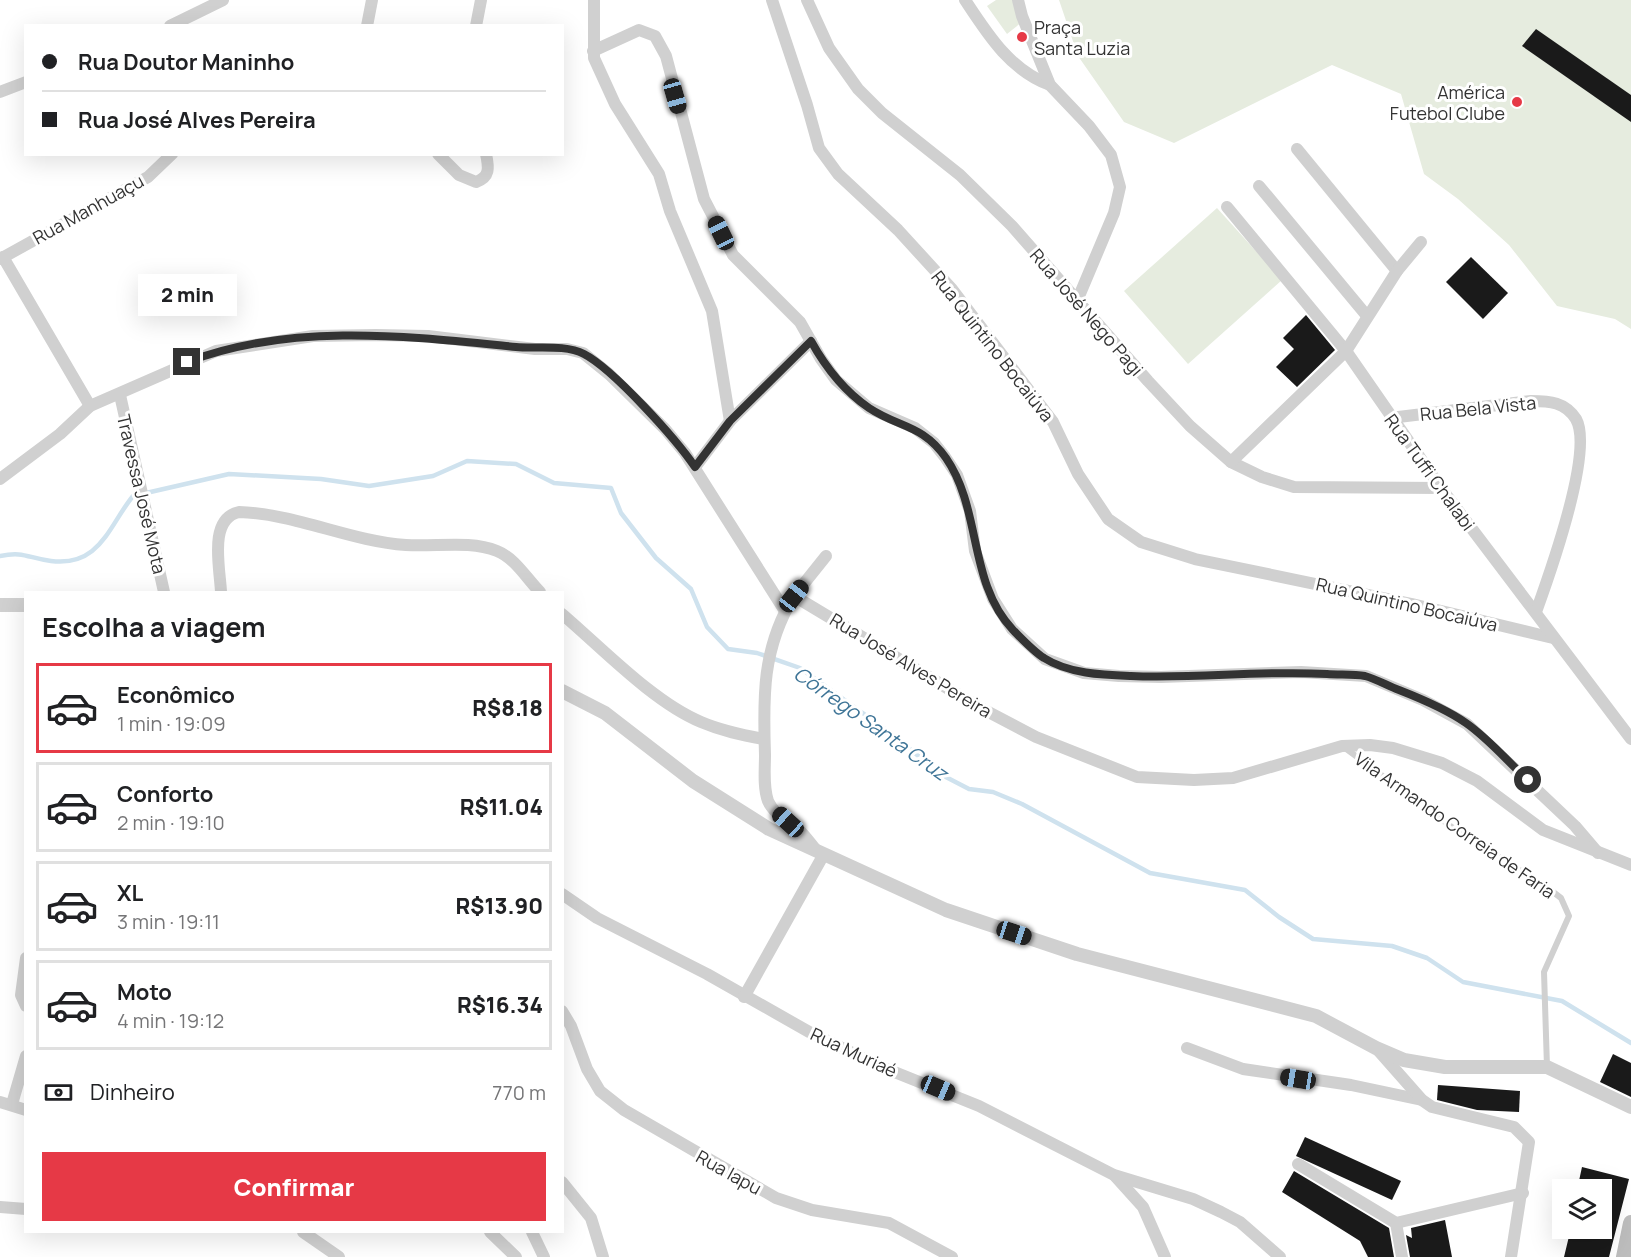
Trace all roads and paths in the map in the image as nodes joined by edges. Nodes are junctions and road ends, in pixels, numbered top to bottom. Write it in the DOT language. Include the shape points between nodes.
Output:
graph roads {
  1 [pos="223,0"];
  2 [pos="372,0"];
  3 [pos="481,0"];
  4 [pos="594,0"];
  5 [pos="772,0"];
  6 [pos="807,0"];
  7 [pos="965,0"];
  8 [pos="1018,0"];
  9 [pos="174,24"];
  10 [pos="367,24"];
  11 [pos="476,24"];
  12 [pos="593,51"];
  13 [pos="24,83"];
  14 [pos="1050,85"];
  15 [pos="0,92"];
  16 [pos="1297,149"];
  17 [pos="170,156"];
  18 [pos="440,156"];
  19 [pos="486,156"];
  20 [pos="1259,186"];
  21 [pos="1227,207"];
  22 [pos="1421,242"];
  23 [pos="2,258"];
  24 [pos="1397,271"];
  25 [pos="1077,301"];
  26 [pos="1367,316"];
  27 [pos="811,341"];
  28 [pos="1346,351"];
  29 [pos="120,396"];
  30 [pos="90,406"];
  31 [pos="1390,418"];
  32 [pos="730,421"];
  33 [pos="1231,462"];
  34 [pos="695,467"];
  35 [pos="0,479"];
  36 [pos="1441,488"];
  37 [pos="826,556"];
  38 [pos="164,591"];
  39 [pos="221,591"];
  40 [pos="539,591"];
  41 [pos="794,596"];
  42 [pos="0,605"];
  43 [pos="24,605"];
  44 [pos="785,611"];
  45 [pos="1536,612"];
  46 [pos="564,616"];
  47 [pos="1553,638"];
  48 [pos="564,692"];
  49 [pos="764,739"];
  50 [pos="1631,739"];
  51 [pos="1342,746"];
  52 [pos="820,852"];
  53 [pos="1598,853"];
  54 [pos="1631,865"];
  55 [pos="564,895"];
  56 [pos="24,973"];
  57 [pos="744,997"];
  58 [pos="24,1002"];
  59 [pos="564,1014"];
  60 [pos="1187,1048"];
  61 [pos="1376,1048"];
  62 [pos="24,1061"];
  63 [pos="1547,1067"];
  64 [pos="1422,1100"];
  65 [pos="6,1103"];
  66 [pos="1631,1107"];
  67 [pos="24,1109"];
  68 [pos="1298,1164"];
  69 [pos="1114,1175"];
  70 [pos="564,1184"];
  71 [pos="1523,1193"];
  72 [pos="0,1207"];
  73 [pos="24,1209"];
  74 [pos="1396,1223"];
  75 [pos="1631,1223"];
  76 [pos="304,1233"];
  77 [pos="491,1233"];
  78 [pos="532,1233"];
  79 [pos="339,1257"];
  80 [pos="516,1257"];
  81 [pos="544,1257"];
  82 [pos="603,1257"];
  83 [pos="952,1257"];
  84 [pos="1165,1257"];
  85 [pos="1280,1257"];
  86 [pos="1402,1257"];
  87 [pos="1511,1257"];
  88 [pos="1624,1257"];
  1 -- 9 [label="street"];
  2 -- 10 [label="street"];
  3 -- 11 [label="street"];
  4 -- 12 [label="street"];
  5 -- 47 [label="street, Rua Quintino Bocaiúva" via="819,148 838,174 898,230 951,288 1053,422 1078,474 1108,519 1142,542 1195,559"];
  6 -- 25 [label="street, Rua José Nego Pagi" via="829,48 858,89 960,175 1012,226"];
  7 -- 14 [label="street" via="1009,60 1035,80"];
  8 -- 14 [label="street"];
  12 -- 27 [label="street" via="639,30 655,36 666,56 704,199 721,233 733,255 800,322"];
  12 -- 32 [label="street" via="606,88 659,174 670,211 712,311"];
  13 -- 15 [label="street"];
  14 -- 25 [label="street" via="1111,156 1120,187 1114,213"];
  16 -- 24 [label="street"];
  17 -- 23 [label="street, Rua Manhuaçu" via="148,177"];
  18 -- 19 [label="street" via="459,175 476,182 488,173"];
  20 -- 26 [label="street"];
  21 -- 28 [label="street, Rua Tuffi Chalabi"];
  22 -- 24 [label="street"];
  23 -- 30 [label="street"];
  24 -- 26 [label="street"];
  25 -- 33 [label="street, Rua José Nego Pagi" via="1183,418"];
  26 -- 28 [label="street"];
  27 -- 32 [label="street"];
  27 -- 53 [label="street" via="836,380 861,401 883,416 915,428 934,443 957,475 970,511 975,551 993,599 1012,629 1045,659 1084,673 1119,676 1301,672 1366,676 1424,700 1467,724 1575,826"];
  28 -- 31 [label="street, Rua Tuffi Chalabi"];
  28 -- 33 [label="street"];
  29 -- 30 [label="street"];
  29 -- 34 [label="street" via="216,351 313,336 428,336 567,349 584,353 609,374 665,429"];
  29 -- 38 [label="street, Travessa José Mota"];
  30 -- 35 [label="street"];
  31 -- 36 [label="street, Rua Tuffi Chalabi"];
  31 -- 45 [label="street, Rua Bela Vista" via="1531,401 1554,401 1568,409 1577,421 1581,440 1576,475 1563,532"];
  32 -- 34 [label="street"];
  33 -- 36 [label="street, Rua José Nego Pagi" via="1294,487"];
  34 -- 44 [label="street"];
  36 -- 45 [label="street, Rua Tuffi Chalabi"];
  37 -- 41 [label="street"];
  39 -- 40 [label="street" via="219,531 225,519 239,512 300,520 365,540 482,546 501,552"];
  41 -- 44 [label="street"];
  41 -- 51 [label="street, Rua José Alves Pereira" via="1036,737 1137,777 1233,778"];
  42 -- 43 [label="street"];
  44 -- 49 [label="street" via="765,674"];
  45 -- 47 [label="street, Rua Tuffi Chalabi"];
  46 -- 49 [label="street" via="620,665 699,721"];
  47 -- 50 [label="street, Rua Tuffi Chalabi"];
  48 -- 52 [label="street" via="605,713 728,804 769,829"];
  49 -- 52 [label="street" via="768,800"];
  51 -- 53 [label="street, Rua José Alves Pereira" via="1393,748 1443,762 1477,781 1543,830"];
  51 -- 63 [label="lane, Vila Armando Correia de Faria" via="1453,828 1561,898 1569,916 1544,972"];
  52 -- 57 [label="street"];
  52 -- 61 [label="street" via="965,916 1088,957 1316,1016"];
  53 -- 54 [label="street, Rua José Alves Pereira"];
  55 -- 57 [label="street, Rua Muriaé" via="597,918"];
  56 -- 58 [label="street"];
  57 -- 69 [label="street, Rua Muriaé" via="877,1065 979,1106"];
  59 -- 83 [label="street, Rua Iapu" via="600,1090 624,1110 776,1198 812,1210 888,1223"];
  60 -- 64 [label="street" via="1244,1069"];
  61 -- 63 [label="street" via="1404,1060 1445,1067"];
  61 -- 64 [label="street"];
  62 -- 65 [label="street"];
  63 -- 66 [label="street"];
  64 -- 71 [label="street" via="1447,1113 1514,1127 1523,1133 1529,1142"];
  65 -- 67 [label="street"];
  68 -- 74 [label="street"];
  69 -- 84 [label="street" via="1143,1207"];
  69 -- 85 [label="street, Rua Muriaé" via="1193,1199 1221,1212 1240,1222"];
  70 -- 82 [label="street" via="591,1218"];
  71 -- 74 [label="street"];
  71 -- 87 [label="street"];
  72 -- 73 [label="street"];
  74 -- 86 [label="street"];
  75 -- 88 [label="main road"];
  76 -- 79 [label="street"];
  77 -- 80 [label="street"];
  78 -- 81 [label="street"];
}
